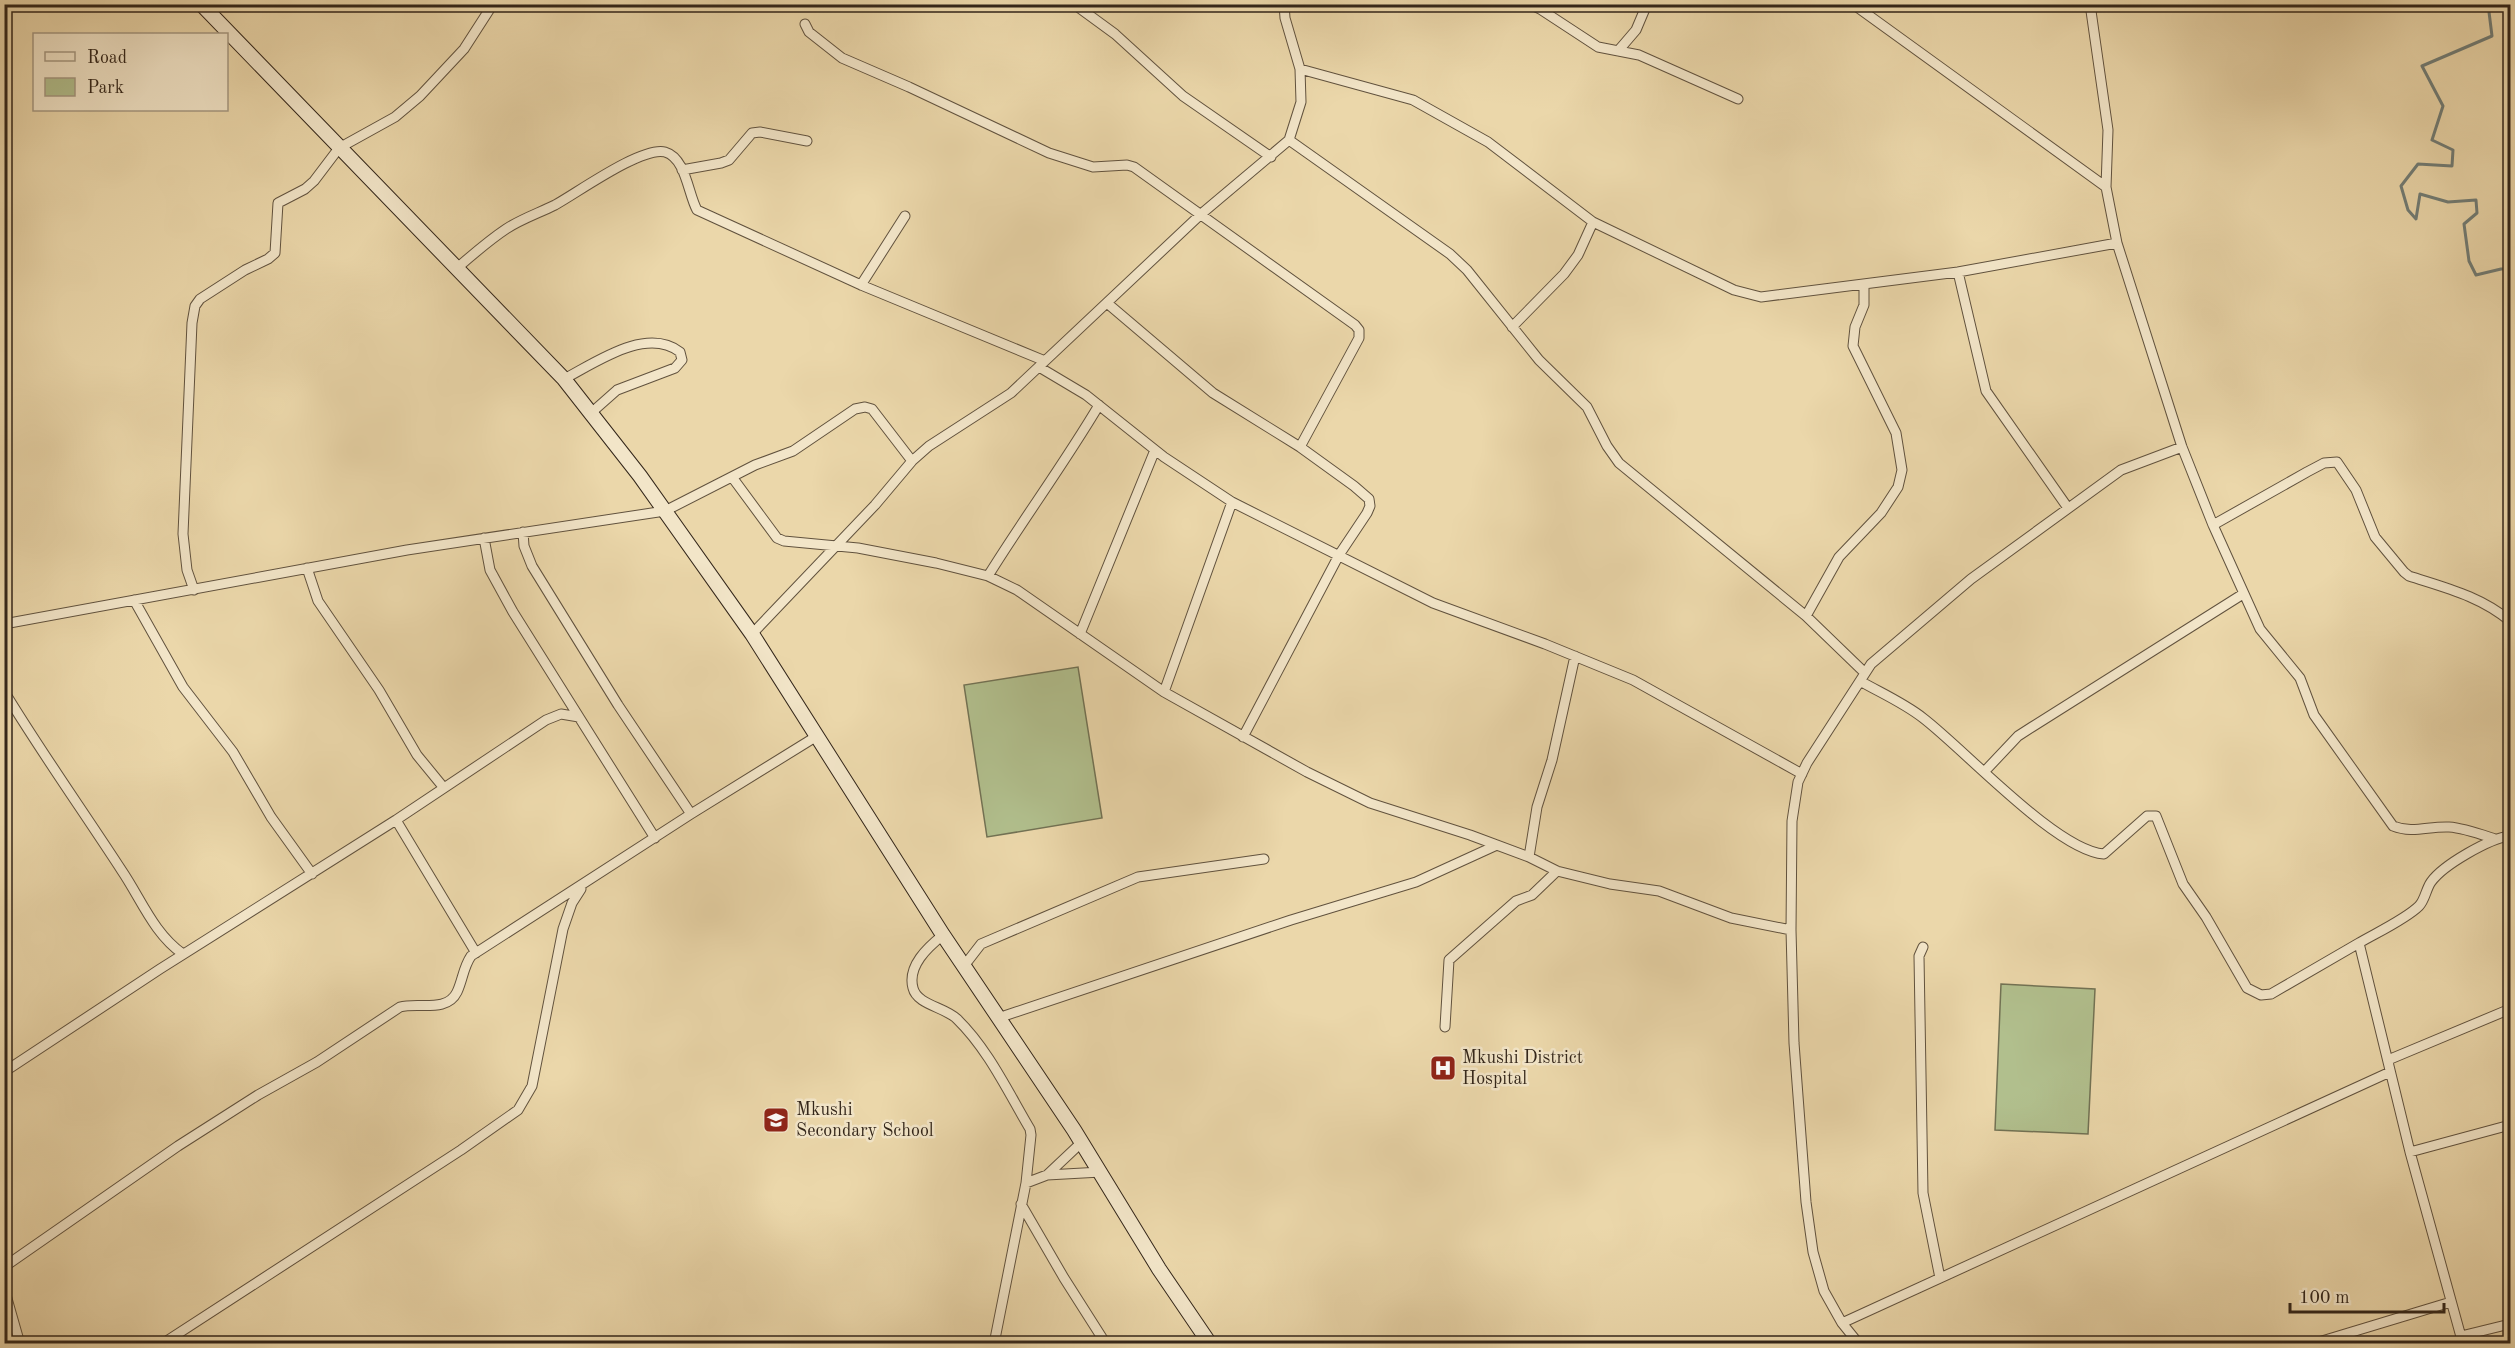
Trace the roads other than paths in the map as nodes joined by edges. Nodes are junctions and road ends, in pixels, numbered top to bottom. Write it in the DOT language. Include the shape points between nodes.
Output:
graph roads {
  1 [pos="201,4"];
  2 [pos="493,4"];
  3 [pos="1074,4"];
  4 [pos="1284,4"];
  5 [pos="1528,4"];
  6 [pos="1647,4"];
  7 [pos="1853,4"];
  8 [pos="2090,4"];
  9 [pos="805,24"];
  10 [pos="1618,51"];
  11 [pos="1300,69"];
  12 [pos="1738,99"];
  13 [pos="1289,140"];
  14 [pos="807,141"];
  15 [pos="339,148"];
  16 [pos="1271,157"];
  17 [pos="682,170"];
  18 [pos="2106,187"];
  19 [pos="1200,215"];
  20 [pos="905,216"];
  21 [pos="1593,222"];
  22 [pos="2117,243"];
  23 [pos="456,269"];
  24 [pos="1958,273"];
  25 [pos="861,285"];
  26 [pos="1864,285"];
  27 [pos="1107,303"];
  28 [pos="1512,327"];
  29 [pos="1042,364"];
  30 [pos="564,379"];
  31 [pos="1099,405"];
  32 [pos="591,413"];
  33 [pos="1300,447"];
  34 [pos="2182,447"];
  35 [pos="1155,450"];
  36 [pos="912,460"];
  37 [pos="732,477"];
  38 [pos="1232,502"];
  39 [pos="2068,508"];
  40 [pos="665,511"];
  41 [pos="2213,525"];
  42 [pos="523,532"];
  43 [pos="484,538"];
  44 [pos="835,547"];
  45 [pos="1339,555"];
  46 [pos="307,568"];
  47 [pos="988,576"];
  48 [pos="194,590"];
  49 [pos="2243,594"];
  50 [pos="134,600"];
  51 [pos="1806,616"];
  52 [pos="2511,621"];
  53 [pos="4,624"];
  54 [pos="752,634"];
  55 [pos="1080,634"];
  56 [pos="1575,656"];
  57 [pos="1863,677"];
  58 [pos="4,691"];
  59 [pos="1164,692"];
  60 [pos="7,703"];
  61 [pos="579,717"];
  62 [pos="817,736"];
  63 [pos="1243,737"];
  64 [pos="1985,771"];
  65 [pos="1802,774"];
  66 [pos="444,788"];
  67 [pos="691,814"];
  68 [pos="396,820"];
  69 [pos="2511,836"];
  70 [pos="655,838"];
  71 [pos="2495,839"];
  72 [pos="1497,845"];
  73 [pos="1529,857"];
  74 [pos="1264,859"];
  75 [pos="1557,871"];
  76 [pos="312,874"];
  77 [pos="583,886"];
  78 [pos="1791,930"];
  79 [pos="943,935"];
  80 [pos="2359,943"];
  81 [pos="1923,947"];
  82 [pos="476,953"];
  83 [pos="183,954"];
  84 [pos="964,966"];
  85 [pos="2511,1009"];
  86 [pos="998,1018"];
  87 [pos="1445,1027"];
  88 [pos="2388,1060"];
  89 [pos="4,1072"];
  90 [pos="2390,1072"];
  91 [pos="2511,1125"];
  92 [pos="1082,1142"];
  93 [pos="2410,1152"];
  94 [pos="1101,1172"];
  95 [pos="1047,1175"];
  96 [pos="1026,1183"];
  97 [pos="1022,1204"];
  98 [pos="4,1267"];
  99 [pos="1940,1278"];
  100 [pos="4,1288"];
  101 [pos="2451,1302"];
  102 [pos="1842,1323"];
  103 [pos="2511,1324"];
  104 [pos="2462,1340"];
  105 [pos="20,1344"];
  106 [pos="162,1344"];
  107 [pos="994,1344"];
  108 [pos="1106,1344"];
  109 [pos="1210,1344"];
  110 [pos="1859,1344"];
  111 [pos="2312,1344"];
  1 -- 15 [label="street"];
  2 -- 15 [label="street" via="464,49 420,96 395,117"];
  3 -- 16 [label="street" via="1115,34 1183,96"];
  4 -- 11 [label="street"];
  5 -- 10 [label="street" via="1598,47"];
  6 -- 10 [label="street" via="1636,30"];
  7 -- 18 [label="street"];
  8 -- 18 [label="street" via="2108,129"];
  9 -- 19 [label="street" via="809,32 842,58 1071,161 1093,167 1134,167"];
  10 -- 12 [label="street" via="1657,62"];
  11 -- 13 [label="street" via="1301,102"];
  11 -- 21 [label="street" via="1413,100 1435,111 1488,142"];
  13 -- 16 [label="street"];
  13 -- 28 [label="street" via="1450,254"];
  14 -- 17 [label="street" via="752,133 729,160"];
  15 -- 23 [label="street"];
  15 -- 48 [label="street" via="314,181 278,203 277,248 272,256 207,293 195,306 183,534 187,570"];
  16 -- 19 [label="street"];
  17 -- 23 [label="street" via="674,157 665,152 633,160 508,227"];
  17 -- 25 [label="street" via="697,210"];
  18 -- 22 [label="street"];
  19 -- 27 [label="street"];
  19 -- 33 [label="street" via="1359,330 1359,338"];
  20 -- 25 [label="street"];
  21 -- 26 [label="street" via="1734,290 1761,297"];
  21 -- 28 [label="street" via="1564,274"];
  22 -- 24 [label="street"];
  22 -- 34 [label="street"];
  23 -- 30 [label="street"];
  24 -- 26 [label="street"];
  24 -- 39 [label="street" via="1986,391"];
  25 -- 29 [label="street"];
  26 -- 51 [label="street" via="1864,305 1853,346 1896,433 1902,470 1898,487 1881,513 1839,557"];
  27 -- 29 [label="street"];
  27 -- 33 [label="street" via="1213,393"];
  28 -- 51 [label="street" via="1587,407 1619,463"];
  29 -- 31 [label="street"];
  29 -- 36 [label="street" via="1011,393"];
  30 -- 32 [label="street"];
  30 -- 32 [label="street" via="640,344 663,344 680,352 682,360 675,368 617,390"];
  31 -- 35 [label="street"];
  31 -- 47 [label="street" via="1065,463 1027,513"];
  32 -- 40 [label="street"];
  33 -- 45 [label="street" via="1369,499 1368,513"];
  34 -- 39 [label="street" via="2121,470"];
  34 -- 41 [label="street"];
  35 -- 38 [label="street"];
  35 -- 55 [label="street"];
  36 -- 37 [label="street" via="872,409 865,407 855,409 793,451"];
  36 -- 44 [label="street"];
  37 -- 40 [label="street"];
  37 -- 44 [label="street" via="777,538"];
  38 -- 45 [label="street"];
  38 -- 59 [label="street"];
  39 -- 57 [label="street" via="1971,579 1871,664"];
  40 -- 42 [label="street"];
  40 -- 54 [label="street"];
  41 -- 49 [label="street"];
  41 -- 52 [label="street" via="2324,463 2337,462 2356,490 2375,537 2404,572 2460,591"];
  42 -- 43 [label="street"];
  42 -- 67 [label="street" via="532,566"];
  43 -- 46 [label="street"];
  43 -- 61 [label="street" via="487,560 498,585"];
  44 -- 47 [label="street" via="858,548"];
  44 -- 54 [label="street"];
  45 -- 56 [label="street" via="1434,603"];
  45 -- 63 [label="street"];
  46 -- 48 [label="street"];
  46 -- 66 [label="street" via="318,601 379,690 406,739"];
  47 -- 55 [label="street" via="1017,590"];
  48 -- 50 [label="street"];
  49 -- 64 [label="street" via="2025,732"];
  49 -- 71 [label="street" via="2260,629 2304,684 2314,715 2393,826 2409,831 2458,828"];
  50 -- 53 [label="street"];
  50 -- 76 [label="street" via="183,687 234,752 271,817"];
  51 -- 57 [label="street"];
  54 -- 62 [label="street"];
  55 -- 59 [label="street"];
  56 -- 65 [label="street" via="1633,680"];
  56 -- 73 [label="street" via="1552,760 1537,807"];
  57 -- 64 [label="street" via="1922,716"];
  57 -- 65 [label="street"];
  58 -- 60 [label="street"];
  59 -- 63 [label="street"];
  60 -- 83 [label="street" via="165,940"];
  61 -- 66 [label="street" via="561,714 546,720"];
  61 -- 70 [label="street"];
  62 -- 67 [label="street"];
  62 -- 79 [label="street"];
  63 -- 72 [label="street" via="1370,803"];
  64 -- 80 [label="street" via="2054,832 2093,853 2104,854 2147,816 2156,816 2183,884 2247,988 2260,995 2271,994"];
  65 -- 78 [label="street" via="1792,821"];
  66 -- 68 [label="street"];
  67 -- 70 [label="street"];
  68 -- 76 [label="street"];
  68 -- 82 [label="street"];
  69 -- 71 [label="street"];
  70 -- 77 [label="street"];
  71 -- 80 [label="street" via="2440,873 2412,912"];
  72 -- 73 [label="street"];
  72 -- 86 [label="street" via="1416,882"];
  73 -- 75 [label="street"];
  74 -- 84 [label="street" via="1138,877 981,944"];
  75 -- 78 [label="street" via="1659,891 1731,918"];
  75 -- 87 [label="street" via="1532,895 1515,901 1449,960"];
  76 -- 83 [label="street"];
  77 -- 82 [label="street"];
  77 -- 106 [label="street" via="563,929 532,1086 518,1110"];
  78 -- 102 [label="street" via="1794,1043 1806,1202 1813,1252 1824,1291"];
  79 -- 84 [label="street"];
  79 -- 96 [label="street" via="919,959 912,987 917,996 954,1016 972,1034 1030,1129"];
  80 -- 88 [label="street"];
  81 -- 99 [label="street" via="1919,956 1923,1193"];
  82 -- 98 [label="street" via="464,966 457,992 443,1005 400,1007 178,1146"];
  83 -- 89 [label="street"];
  84 -- 86 [label="street"];
  85 -- 88 [label="street"];
  86 -- 92 [label="street"];
  88 -- 90 [label="street"];
  90 -- 93 [label="street"];
  90 -- 99 [label="street"];
  91 -- 93 [label="street"];
  92 -- 94 [label="street"];
  92 -- 95 [label="street"];
  93 -- 101 [label="street"];
  94 -- 95 [label="street"];
  94 -- 109 [label="street"];
  95 -- 96 [label="street"];
  96 -- 97 [label="street"];
  97 -- 107 [label="street"];
  97 -- 108 [label="street"];
  99 -- 102 [label="street"];
  100 -- 105 [label="street"];
  101 -- 104 [label="street"];
  101 -- 111 [label="street"];
  102 -- 110 [label="street"];
  103 -- 104 [label="street"];
}
